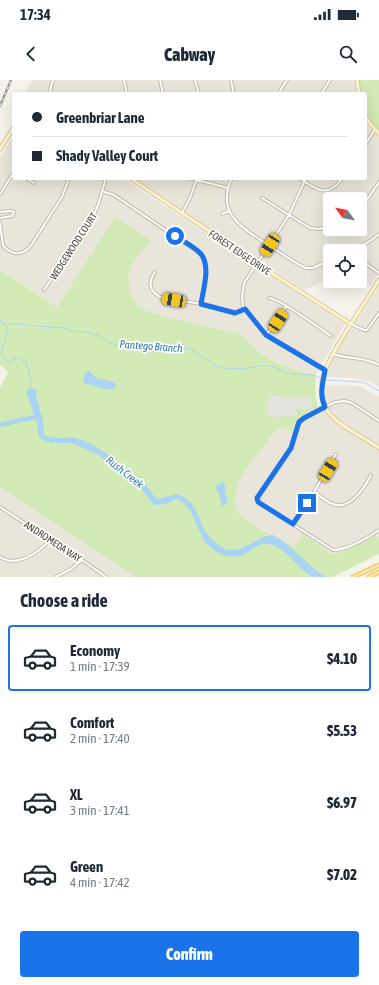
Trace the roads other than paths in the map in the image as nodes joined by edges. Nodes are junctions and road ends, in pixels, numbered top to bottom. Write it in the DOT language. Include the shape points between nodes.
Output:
graph roads {
  1 [pos="53,80"];
  2 [pos="124,80"];
  3 [pos="160,80"];
  4 [pos="195,80"];
  5 [pos="231,80"];
  6 [pos="286,80"];
  7 [pos="330,80"];
  8 [pos="357,80"];
  9 [pos="50,92"];
  10 [pos="127,92"];
  11 [pos="163,92"];
  12 [pos="198,92"];
  13 [pos="232,92"];
  14 [pos="279,92"];
  15 [pos="321,92"];
  16 [pos="359,92"];
  17 [pos="367,119"];
  18 [pos="12,129"];
  19 [pos="375,130"];
  20 [pos="379,134"];
  21 [pos="367,142"];
  22 [pos="0,149"];
  23 [pos="12,175"];
  24 [pos="29,180"];
  25 [pos="68,180"];
  26 [pos="105,180"];
  27 [pos="133,180"];
  28 [pos="196,180"];
  29 [pos="200,180"];
  30 [pos="231,180"];
  31 [pos="302,180"];
  32 [pos="341,180"];
  33 [pos="305,182"];
  34 [pos="379,182"];
  35 [pos="34,183"];
  36 [pos="228,188"];
  37 [pos="102,191"];
  38 [pos="0,194"];
  39 [pos="262,198"];
  40 [pos="367,199"];
  41 [pos="229,211"];
  42 [pos="0,212"];
  43 [pos="182,213"];
  44 [pos="222,214"];
  45 [pos="289,215"];
  46 [pos="0,218"];
  47 [pos="0,223"];
  48 [pos="323,228"];
  49 [pos="379,234"];
  50 [pos="365,244"];
  51 [pos="270,245"];
  52 [pos="258,264"];
  53 [pos="323,264"];
  54 [pos="367,264"];
  55 [pos="155,272"];
  56 [pos="379,273"];
  57 [pos="379,280"];
  58 [pos="44,290"];
  59 [pos="270,298"];
  60 [pos="201,304"];
  61 [pos="286,306"];
  62 [pos="245,309"];
  63 [pos="379,313"];
  64 [pos="351,324"];
  65 [pos="266,335"];
  66 [pos="331,336"];
  67 [pos="333,354"];
  68 [pos="379,365"];
  69 [pos="325,370"];
  70 [pos="325,407"];
  71 [pos="379,421"];
  72 [pos="379,448"];
  73 [pos="336,454"];
  74 [pos="371,475"];
  75 [pos="314,492"];
  76 [pos="0,507"];
  77 [pos="293,524"];
  78 [pos="379,530"];
  79 [pos="50,540"];
  80 [pos="0,557"];
  81 [pos="82,560"];
  82 [pos="379,565"];
  83 [pos="379,572"];
  84 [pos="56,577"];
  85 [pos="106,577"];
  86 [pos="353,577"];
  87 [pos="369,577"];
  1 -- 9 [label="street"];
  2 -- 10 [label="street"];
  3 -- 11 [label="street"];
  4 -- 12 [label="street"];
  5 -- 13 [label="street"];
  6 -- 14 [label="street"];
  7 -- 15 [label="street"];
  8 -- 16 [label="street"];
  17 -- 19 [label="street"];
  18 -- 22 [label="street"];
  19 -- 20 [label="street"];
  19 -- 21 [label="street"];
  23 -- 38 [label="street"];
  24 -- 35 [label="street"];
  25 -- 47 [label="street" via="62,197 25,252 12,252 3,246"];
  26 -- 37 [label="street, WEDGEWOOD COURT"];
  27 -- 43 [label="street, FOREST EDGE DRIVE"];
  28 -- 43 [label="street"];
  29 -- 36 [label="street"];
  30 -- 36 [label="street"];
  31 -- 33 [label="street"];
  32 -- 33 [label="street" via="328,191 318,190"];
  33 -- 45 [label="street"];
  34 -- 40 [label="street"];
  36 -- 41 [label="street" via="226,198"];
  37 -- 58 [label="street, WEDGEWOOD COURT" via="93,217"];
  37 -- 60 [label="street" via="114,195 201,254 205,264"];
  39 -- 45 [label="street"];
  41 -- 44 [label="street"];
  41 -- 51 [label="street" via="238,224"];
  42 -- 46 [label="street" via="14,212 12,216"];
  43 -- 52 [label="street, FOREST EDGE DRIVE"];
  45 -- 48 [label="street" via="310,228"];
  45 -- 51 [label="street"];
  49 -- 50 [label="street"];
  51 -- 52 [label="street"];
  51 -- 53 [label="street" via="306,268 314,268"];
  52 -- 62 [label="street" via="244,283 242,302"];
  52 -- 64 [label="street, FOREST EDGE DRIVE"];
  54 -- 56 [label="street"];
  55 -- 60 [label="street" via="150,284 159,296"];
  57 -- 64 [label="street"];
  59 -- 61 [label="street"];
  60 -- 62 [label="street" via="235,313"];
  61 -- 65 [label="street"];
  61 -- 66 [label="street"];
  62 -- 65 [label="street"];
  63 -- 64 [label="street" via="367,330"];
  64 -- 67 [label="street"];
  65 -- 69 [label="street"];
  67 -- 68 [label="street"];
  67 -- 69 [label="street"];
  69 -- 70 [label="street" via="321,392"];
  70 -- 71 [label="street" via="348,401"];
  70 -- 72 [label="street" via="336,421"];
  70 -- 77 [label="street" via="299,422 291,448 257,496 258,502"];
  73 -- 75 [label="street"];
  74 -- 75 [label="street" via="359,494 345,504 335,505"];
  75 -- 77 [label="street"];
  76 -- 79 [label="street, ANDROMEDA WAY"];
  77 -- 78 [label="street" via="333,550 371,536"];
  79 -- 80 [label="street" via="26,558 17,561"];
  79 -- 81 [label="street, ANDROMEDA WAY"];
  81 -- 84 [label="street"];
  81 -- 85 [label="street, ANDROMEDA WAY"];
  82 -- 86 [label="main road"];
  83 -- 87 [label="main road"];
}
